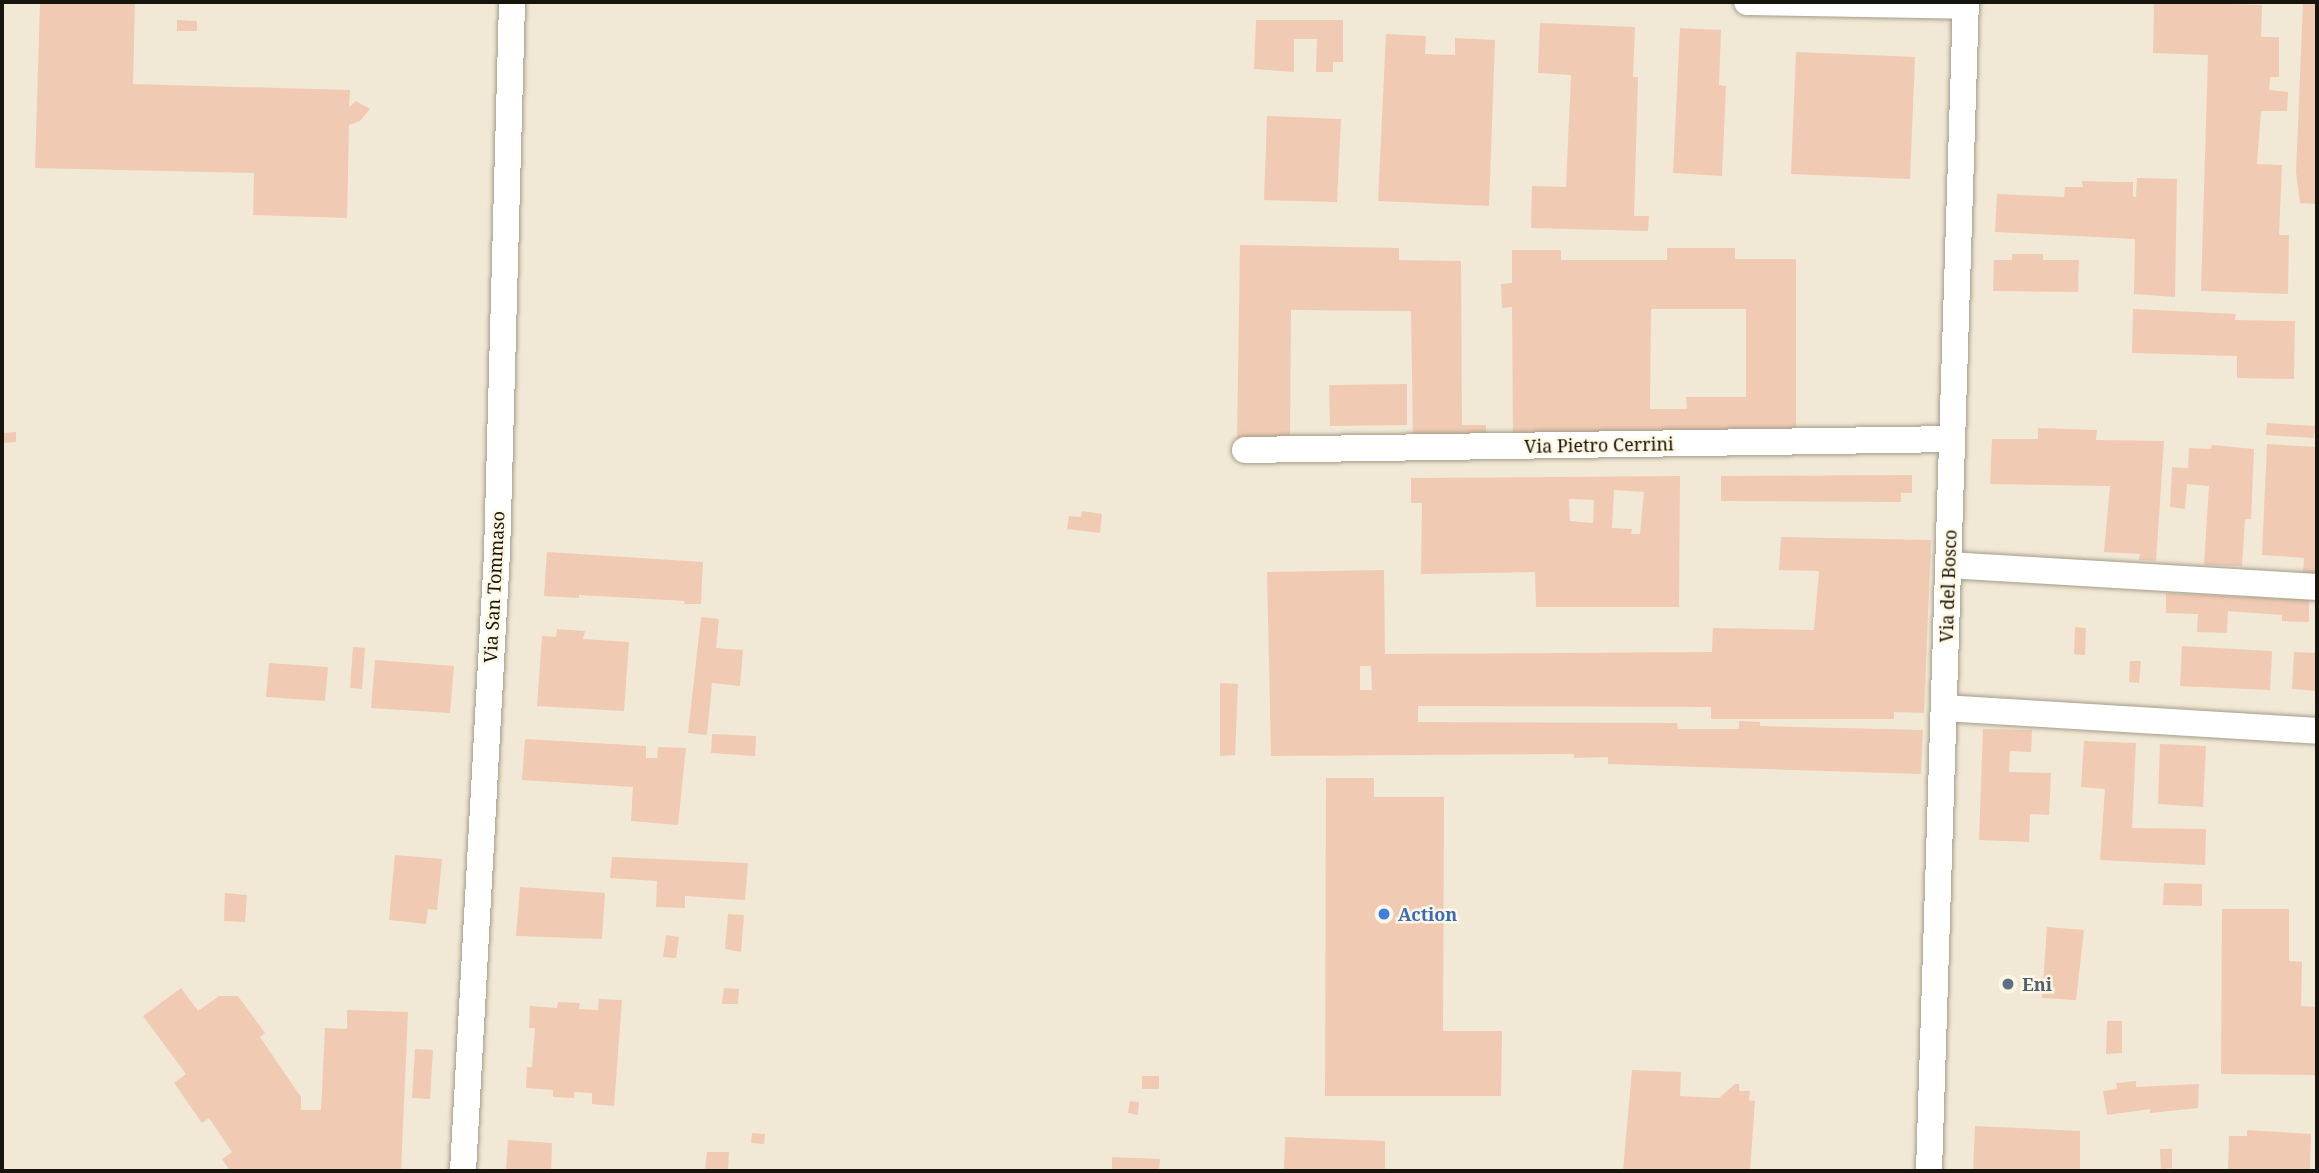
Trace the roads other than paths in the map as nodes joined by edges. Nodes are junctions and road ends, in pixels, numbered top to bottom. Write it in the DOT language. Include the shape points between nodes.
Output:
graph roads {
  1 [pos="512,2"];
  2 [pos="1747,2"];
  3 [pos="1966,4"];
  4 [pos="1952,439"];
  5 [pos="1245,450"];
  6 [pos="1948,565"];
  7 [pos="2317,587"];
  8 [pos="1944,708"];
  9 [pos="2317,731"];
  10 [pos="463,1171"];
  11 [pos="1929,1171"];
  1 -- 10 [label="street, Via San Tommaso" via="497,554"];
  2 -- 3 [label="street"];
  3 -- 4 [label="street, Via del Bosco"];
  4 -- 5 [label="street, Via Pietro Cerrini"];
  4 -- 6 [label="street, Via del Bosco"];
  6 -- 7 [label="street"];
  6 -- 8 [label="street, Via del Bosco"];
  8 -- 9 [label="street"];
  8 -- 11 [label="street, Via del Bosco"];
}
